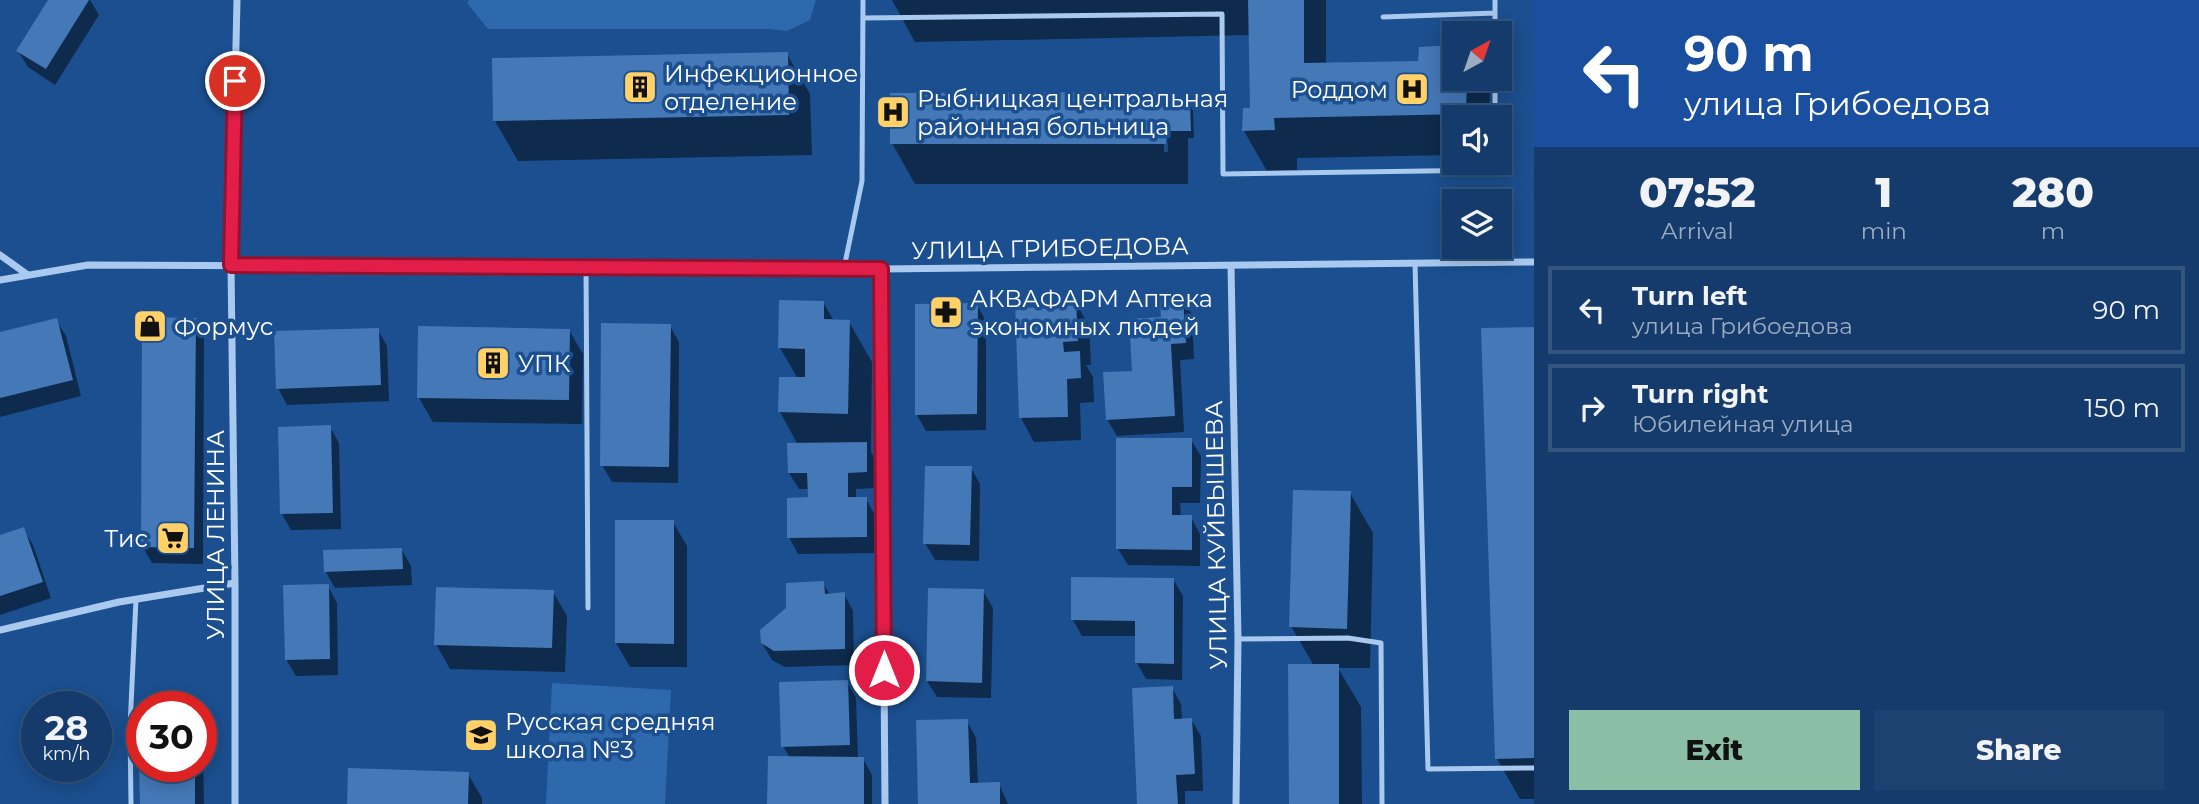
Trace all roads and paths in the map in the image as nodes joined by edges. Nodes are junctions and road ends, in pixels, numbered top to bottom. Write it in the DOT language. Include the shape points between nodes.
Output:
graph roads {
  1 [pos="237,0"];
  2 [pos="863,0"];
  3 [pos="1495,0"];
  4 [pos="1495,13"];
  5 [pos="1382,17"];
  6 [pos="863,18"];
  7 [pos="1495,21"];
  8 [pos="1442,171"];
  9 [pos="0,255"];
  10 [pos="1415,262"];
  11 [pos="1534,262"];
  12 [pos="231,265"];
  13 [pos="1231,266"];
  14 [pos="586,267"];
  15 [pos="844,268"];
  16 [pos="881,269"];
  17 [pos="28,275"];
  18 [pos="0,280"];
  19 [pos="235,583"];
  20 [pos="136,598"];
  21 [pos="588,608"];
  22 [pos="0,630"];
  23 [pos="1238,639"];
  24 [pos="1534,768"];
  25 [pos="131,804"];
  26 [pos="235,804"];
  27 [pos="885,804"];
  28 [pos="1236,804"];
  29 [pos="1382,804"];
  1 -- 12 [label="street, УЛИЦА ЛЕНИНА"];
  2 -- 6 [label="lane"];
  3 -- 4 [label="lane"];
  4 -- 5 [label="lane"];
  4 -- 7 [label="lane"];
  6 -- 8 [label="lane" via="1222,14 1223,174"];
  6 -- 15 [label="lane" via="862,181"];
  9 -- 17 [label="street"];
  10 -- 11 [label="street, УЛИЦА ГРИБОЕДОВА"];
  10 -- 13 [label="street, УЛИЦА ГРИБОЕДОВА"];
  10 -- 24 [label="lane" via="1428,769"];
  12 -- 14 [label="street, УЛИЦА ГРИБОЕДОВА"];
  12 -- 17 [label="street, УЛИЦА ГРИБОЕДОВА" via="89,265"];
  12 -- 19 [label="street, УЛИЦА ЛЕНИНА"];
  13 -- 16 [label="street, УЛИЦА ГРИБОЕДОВА"];
  13 -- 23 [label="street, УЛИЦА КУЙБЫШЕВА"];
  14 -- 15 [label="street, УЛИЦА ГРИБОЕДОВА"];
  14 -- 21 [label="lane"];
  15 -- 16 [label="street, УЛИЦА ГРИБОЕДОВА"];
  16 -- 27 [label="street"];
  17 -- 18 [label="street, УЛИЦА ГРИБОЕДОВА"];
  19 -- 20 [label="street"];
  19 -- 26 [label="street, УЛИЦА ЛЕНИНА"];
  20 -- 22 [label="street"];
  20 -- 25 [label="lane"];
  23 -- 28 [label="street, УЛИЦА КУЙБЫШЕВА"];
  23 -- 29 [label="lane" via="1348,638 1381,643"];
}
